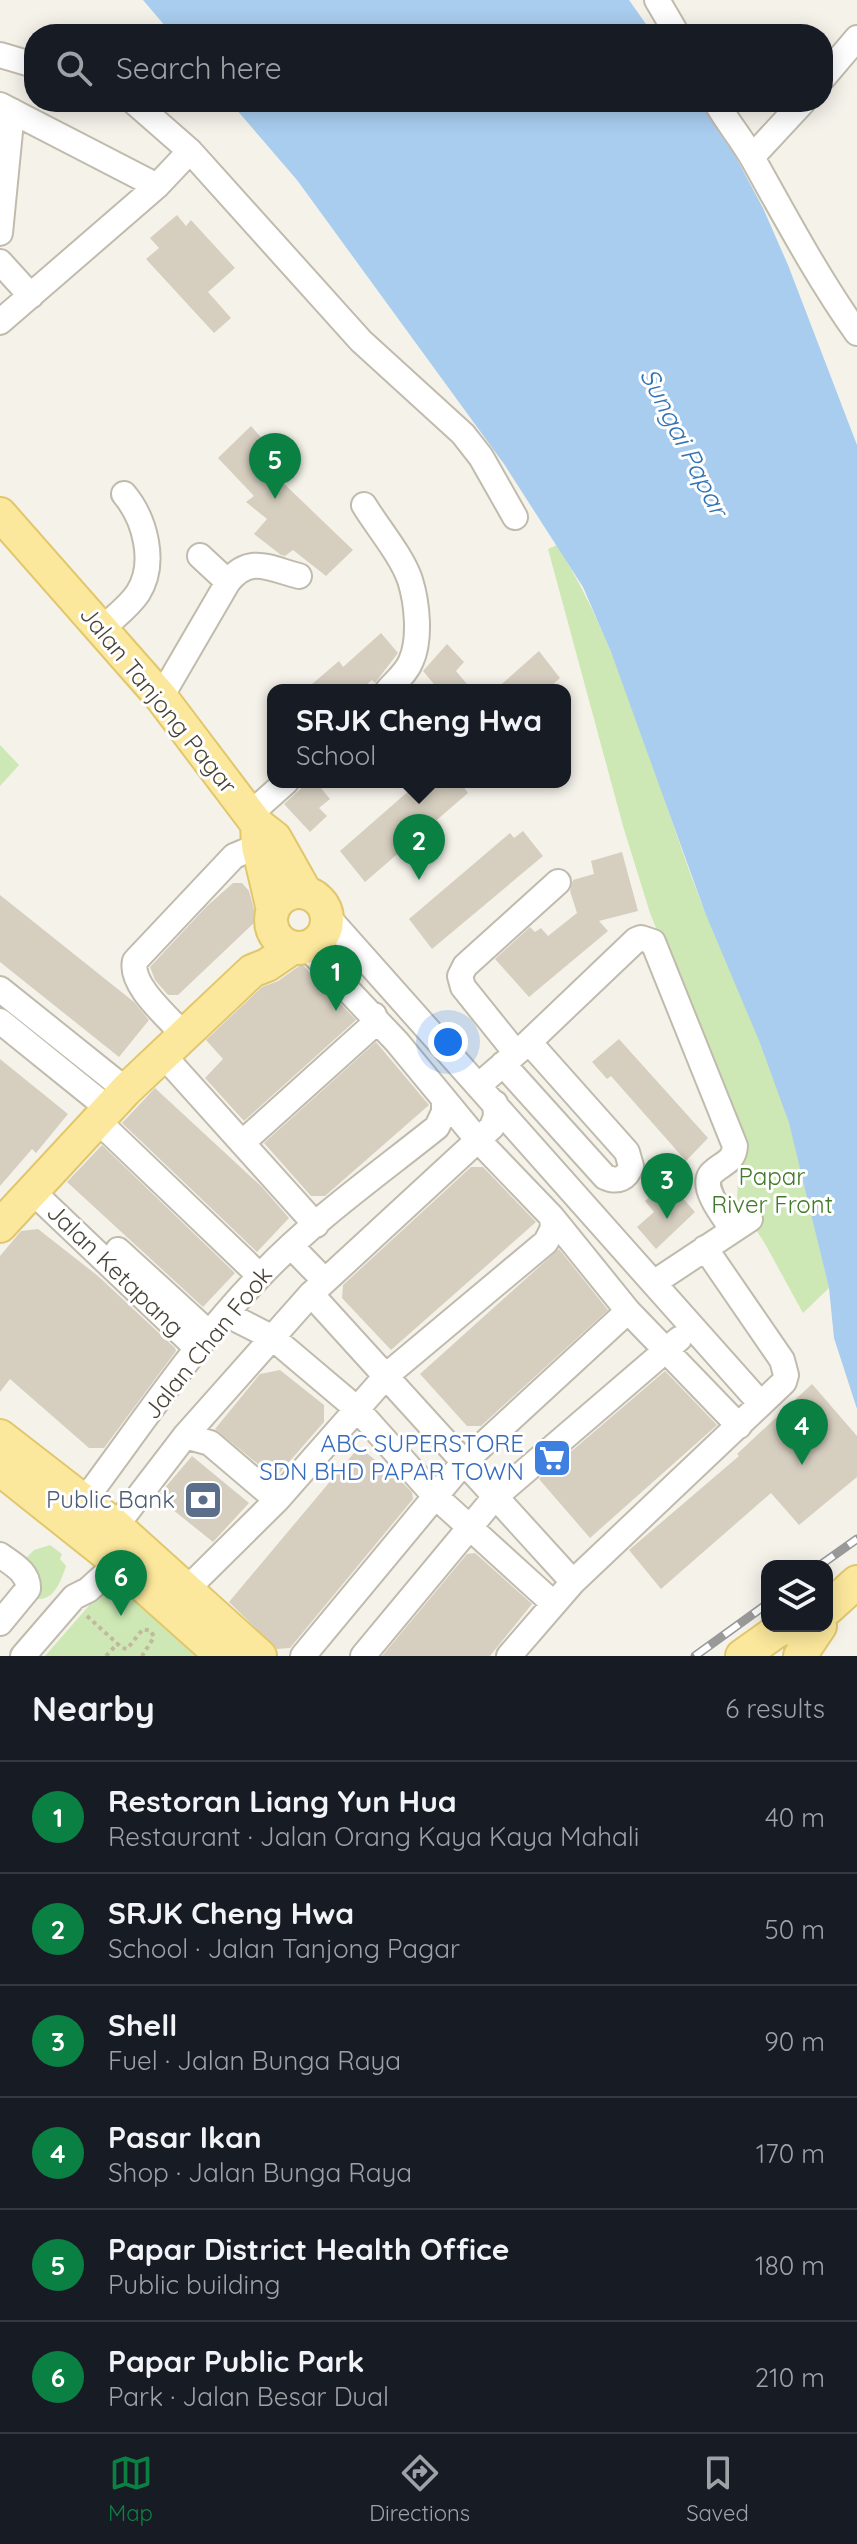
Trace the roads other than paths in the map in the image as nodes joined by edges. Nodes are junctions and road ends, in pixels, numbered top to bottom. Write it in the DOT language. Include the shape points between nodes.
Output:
graph roads {
  1 [pos="657,0"];
  2 [pos="671,24"];
  3 [pos="857,38"];
  4 [pos="0,55"];
  5 [pos="24,62"];
  6 [pos="833,66"];
  7 [pos="6,108"];
  8 [pos="145,112"];
  9 [pos="723,112"];
  10 [pos="794,112"];
  11 [pos="190,151"];
  12 [pos="752,157"];
  13 [pos="157,186"];
  14 [pos="0,233"];
  15 [pos="0,262"];
  16 [pos="31,296"];
  17 [pos="0,322"];
  18 [pos="857,333"];
  19 [pos="124,494"];
  20 [pos="364,505"];
  21 [pos="0,514"];
  22 [pos="515,517"];
  23 [pos="200,556"];
  24 [pos="299,576"];
  25 [pos="228,582"];
  26 [pos="102,629"];
  27 [pos="393,684"];
  28 [pos="161,697"];
  29 [pos="282,788"];
  30 [pos="255,828"];
  31 [pos="558,882"];
  32 [pos="317,904"];
  33 [pos="286,933"];
  34 [pos="0,989"];
  35 [pos="374,1015"];
  36 [pos="0,1021"];
  37 [pos="173,1045"];
  38 [pos="516,1053"];
  39 [pos="487,1094"];
  40 [pos="444,1100"];
  41 [pos="111,1107"];
  42 [pos="477,1139"];
  43 [pos="242,1143"];
  44 [pos="37,1186"];
  45 [pos="552,1217"];
  46 [pos="316,1225"];
  47 [pos="0,1226"];
  48 [pos="291,1246"];
  49 [pos="705,1248"];
  50 [pos="260,1276"];
  51 [pos="655,1282"];
  52 [pos="318,1288"];
  53 [pos="628,1311"];
  54 [pos="226,1314"];
  55 [pos="693,1327"];
  56 [pos="273,1338"];
  57 [pos="204,1341"];
  58 [pos="666,1350"];
  59 [pos="387,1375"];
  60 [pos="761,1404"];
  61 [pos="357,1409"];
  62 [pos="739,1426"];
  63 [pos="0,1436"];
  64 [pos="185,1436"];
  65 [pos="463,1463"];
  66 [pos="0,1469"];
  67 [pos="434,1495"];
  68 [pos="495,1497"];
  69 [pos="277,1500"];
  70 [pos="84,1501"];
  71 [pos="469,1526"];
  72 [pos="110,1545"];
  73 [pos="0,1555"];
  74 [pos="573,1582"];
  75 [pos="857,1582"];
  76 [pos="186,1590"];
  77 [pos="21,1598"];
  78 [pos="554,1604"];
  79 [pos="833,1604"];
  80 [pos="0,1623"];
  81 [pos="49,1623"];
  82 [pos="776,1632"];
  83 [pos="787,1632"];
  84 [pos="816,1632"];
  85 [pos="23,1656"];
  86 [pos="222,1656"];
  87 [pos="260,1656"];
  88 [pos="303,1656"];
  89 [pos="363,1656"];
  90 [pos="509,1656"];
  91 [pos="742,1656"];
  92 [pos="763,1656"];
  93 [pos="800,1656"];
  1 -- 2 [label="street"];
  3 -- 6 [label="street"];
  4 -- 5 [label="street"];
  7 -- 13 [label="street"];
  7 -- 14 [label="street"];
  8 -- 11 [label="street"];
  9 -- 12 [label="street"];
  10 -- 12 [label="street"];
  11 -- 13 [label="street"];
  11 -- 22 [label="street" via="361,341 463,434"];
  12 -- 18 [label="street"];
  13 -- 16 [label="street"];
  15 -- 16 [label="street"];
  16 -- 17 [label="street"];
  19 -- 26 [label="street" via="144,529 146,564 137,595"];
  20 -- 27 [label="street" via="410,579 413,595 416,647"];
  21 -- 26 [label="main road, Jalan Tanjong Pagar"];
  23 -- 25 [label="street"];
  24 -- 25 [label="street" via="249,565"];
  25 -- 28 [label="street"];
  26 -- 28 [label="main road, Jalan Tanjong Pagar"];
  28 -- 30 [label="main road, Jalan Tanjong Pagar"];
  29 -- 30 [label="street"];
  30 -- 32 [label="main road, Jalan Tanjong Pagar" via="275,838"];
  30 -- 33 [label="main road"];
  30 -- 37 [label="street" via="135,961 134,977"];
  31 -- 38 [label="street" via="460,976 463,987"];
  32 -- 33 [label="main road" via="325,932 321,939"];
  32 -- 33 [label="main road" via="290,894 277,903"];
  32 -- 39 [label="street"];
  33 -- 35 [label="street"];
  33 -- 37 [label="main road" via="267,965 252,971"];
  34 -- 41 [label="street"];
  35 -- 40 [label="street"];
  35 -- 43 [label="street" via="372,1026"];
  36 -- 41 [label="street"];
  37 -- 41 [label="main road"];
  37 -- 43 [label="street"];
  38 -- 38 [label="street" via="627,1152 631,1166 623,1178 605,1177"];
  38 -- 39 [label="street"];
  38 -- 49 [label="street" via="636,940 653,942 735,1146 708,1185 715,1204 741,1225"];
  39 -- 42 [label="street, Jalan Chan Fook" via="496,1116"];
  39 -- 51 [label="street"];
  40 -- 42 [label="street"];
  40 -- 46 [label="street, Jalan Chan Fook" via="437,1127"];
  41 -- 44 [label="main road"];
  41 -- 50 [label="street"];
  42 -- 45 [label="street"];
  42 -- 52 [label="street, Jalan Chan Fook"];
  43 -- 46 [label="street"];
  44 -- 47 [label="main road"];
  44 -- 57 [label="street, Jalan Ketapang"];
  45 -- 53 [label="street"];
  45 -- 59 [label="street" via="546,1242"];
  46 -- 48 [label="street, Jalan Chan Fook"];
  48 -- 50 [label="street, Jalan Chan Fook"];
  48 -- 52 [label="street"];
  49 -- 51 [label="street"];
  49 -- 60 [label="street" via="785,1367 784,1382"];
  50 -- 54 [label="street, Jalan Chan Fook"];
  51 -- 55 [label="street"];
  52 -- 56 [label="street, Jalan Chan Fook"];
  52 -- 59 [label="street"];
  53 -- 58 [label="street"];
  53 -- 65 [label="street"];
  54 -- 56 [label="street"];
  54 -- 57 [label="street, Jalan Chan Fook"];
  55 -- 58 [label="street"];
  55 -- 60 [label="street"];
  56 -- 61 [label="street"];
  56 -- 64 [label="street, Jalan Chan Fook"];
  57 -- 70 [label="street, Jalan Chan Fook"];
  58 -- 62 [label="street"];
  58 -- 68 [label="street"];
  59 -- 61 [label="street"];
  59 -- 65 [label="street"];
  60 -- 62 [label="street"];
  61 -- 67 [label="street"];
  61 -- 69 [label="street"];
  62 -- 74 [label="street"];
  63 -- 70 [label="main road"];
  64 -- 69 [label="street" via="210,1443"];
  64 -- 72 [label="street, Jalan Chan Fook"];
  65 -- 67 [label="street"];
  65 -- 68 [label="street"];
  66 -- 72 [label="main road"];
  67 -- 71 [label="street"];
  67 -- 88 [label="street"];
  68 -- 71 [label="street"];
  68 -- 74 [label="street"];
  69 -- 76 [label="street"];
  70 -- 72 [label="main road"];
  71 -- 78 [label="street"];
  71 -- 89 [label="street"];
  72 -- 76 [label="main road"];
  72 -- 81 [label="street, Jalan Chan Fook" via="81,1606"];
  72 -- 86 [label="main road"];
  73 -- 77 [label="street" via="26,1575 28,1589"];
  74 -- 78 [label="street"];
  75 -- 79 [label="main road"];
  76 -- 87 [label="main road"];
  77 -- 80 [label="street"];
  77 -- 81 [label="street"];
  78 -- 90 [label="street"];
  81 -- 85 [label="street, Jalan Chan Fook"];
  82 -- 91 [label="main road"];
  83 -- 92 [label="main road"];
  84 -- 93 [label="main road"];
}
